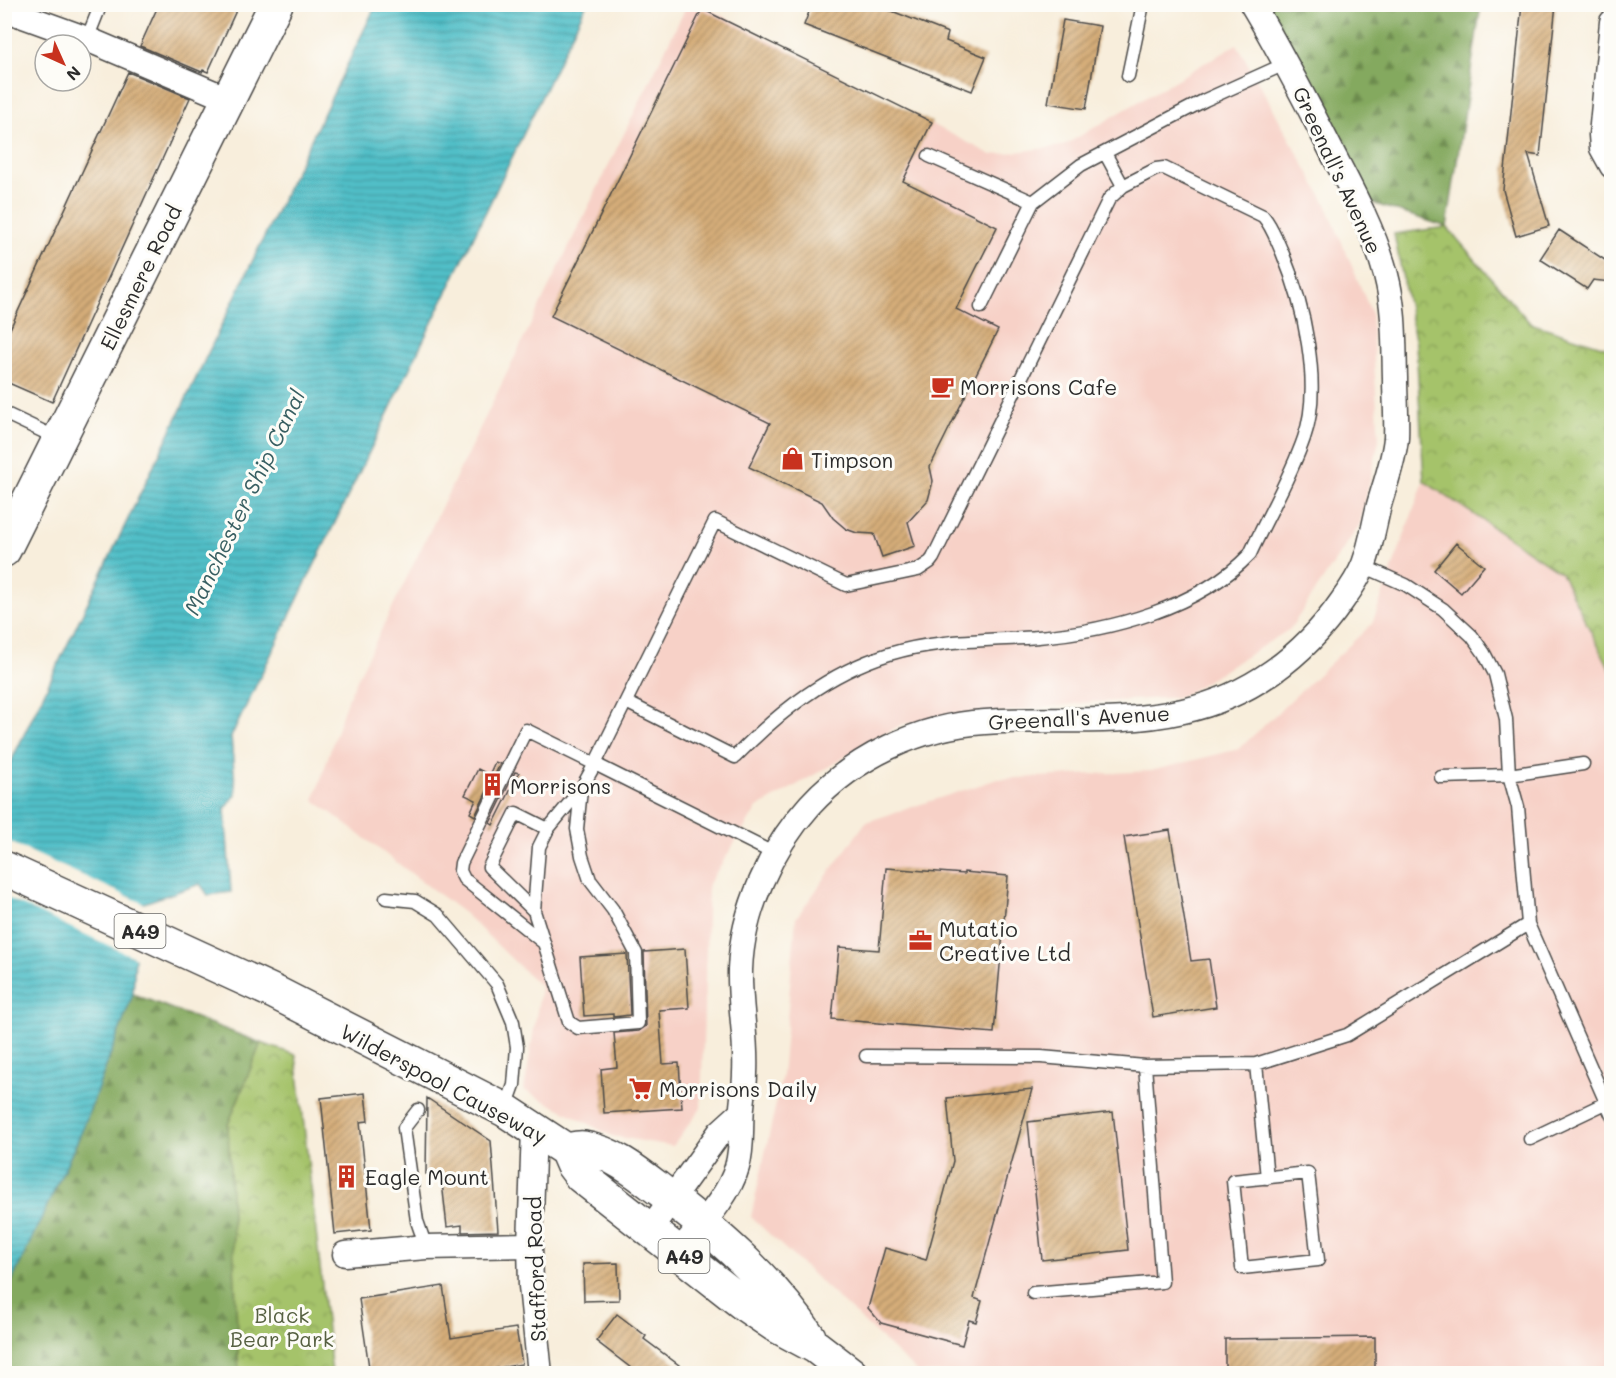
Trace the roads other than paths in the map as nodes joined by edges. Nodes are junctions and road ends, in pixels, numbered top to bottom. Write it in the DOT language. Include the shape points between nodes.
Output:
graph roads {
  1 [pos="100,4"];
  2 [pos="276,4"];
  3 [pos="1143,4"];
  4 [pos="1252,4"];
  5 [pos="4,9"];
  6 [pos="1611,22"];
  7 [pos="70,33"];
  8 [pos="89,33"];
  9 [pos="93,42"];
  10 [pos="1287,63"];
  11 [pos="1128,76"];
  12 [pos="228,99"];
  13 [pos="1105,153"];
  14 [pos="929,156"];
  15 [pos="1611,166"];
  16 [pos="1123,186"];
  17 [pos="1033,202"];
  18 [pos="981,307"];
  19 [pos="4,414"];
  20 [pos="60,439"];
  21 [pos="4,550"];
  22 [pos="1363,566"];
  23 [pos="626,702"];
  24 [pos="595,764"];
  25 [pos="1583,764"];
  26 [pos="1509,776"];
  27 [pos="1441,777"];
  28 [pos="581,789"];
  29 [pos="548,829"];
  30 [pos="775,854"];
  31 [pos="4,868"];
  32 [pos="386,898"];
  33 [pos="534,911"];
  34 [pos="1528,924"];
  35 [pos="544,943"];
  36 [pos="866,1056"];
  37 [pos="1256,1064"];
  38 [pos="1145,1066"];
  39 [pos="1609,1102"];
  40 [pos="418,1110"];
  41 [pos="505,1110"];
  42 [pos="741,1113"];
  43 [pos="1611,1116"];
  44 [pos="534,1128"];
  45 [pos="1530,1139"];
  46 [pos="566,1150"];
  47 [pos="1267,1178"];
  48 [pos="672,1199"];
  49 [pos="702,1222"];
  50 [pos="650,1229"];
  51 [pos="530,1245"];
  52 [pos="426,1247"];
  53 [pos="679,1252"];
  54 [pos="345,1254"];
  55 [pos="1033,1293"];
  56 [pos="816,1347"];
  57 [pos="540,1374"];
  58 [pos="851,1374"];
  1 -- 8 [label="lane"];
  2 -- 12 [label="main road, Ellesmere Road"];
  3 -- 11 [label="lane"];
  4 -- 10 [label="street, Greenall's Avenue"];
  5 -- 7 [label="street"];
  6 -- 15 [label="street" via="1601,135 1602,148"];
  9 -- 12 [label="street"];
  10 -- 13 [label="lane" via="1205,100"];
  10 -- 22 [label="street, Greenall's Avenue" via="1356,198 1390,295 1396,442"];
  12 -- 20 [label="main road, Ellesmere Road"];
  13 -- 16 [label="lane"];
  13 -- 17 [label="lane" via="1081,165"];
  14 -- 17 [label="lane"];
  16 -- 23 [label="lane" via="1109,199 930,562 918,570 846,585 715,521"];
  16 -- 23 [label="lane" via="1164,168 1263,216 1294,280 1309,352 1310,409 1305,437 1250,554 1239,566 1172,606 1111,626 1037,637 962,640 890,654 854,667 818,687 766,725 735,757"];
  17 -- 18 [label="lane"];
  19 -- 20 [label="lane"];
  20 -- 21 [label="main road, Ellesmere Road"];
  22 -- 26 [label="lane" via="1428,597 1472,636 1484,652 1502,696"];
  22 -- 30 [label="street, Greenall's Avenue" via="1331,618 1309,642 1267,677 1243,690 1213,703 1146,717 985,722 915,735 872,756 831,785 809,806"];
  23 -- 24 [label="lane"];
  24 -- 28 [label="lane"];
  24 -- 30 [label="lane"];
  24 -- 35 [label="lane" via="526,730 460,863 464,879"];
  25 -- 26 [label="lane"];
  26 -- 27 [label="lane"];
  26 -- 34 [label="lane" via="1518,807"];
  28 -- 29 [label="lane"];
  28 -- 35 [label="lane" via="577,829 582,856 590,880 613,910 636,953 638,1023 578,1028 569,1022"];
  29 -- 33 [label="lane" via="539,847"];
  29 -- 33 [label="lane" via="516,813 489,867"];
  30 -- 42 [label="street, Greenall's Avenue" via="752,906 740,964 746,1071"];
  31 -- 41 [label="main road, Wilderspool Causeway / A49" via="276,993"];
  32 -- 41 [label="lane" via="415,901 438,915 497,984 513,1022 517,1047 514,1085"];
  33 -- 35 [label="lane"];
  34 -- 37 [label="lane" via="1347,1035"];
  34 -- 39 [label="lane"];
  36 -- 38 [label="lane" via="1041,1057"];
  37 -- 38 [label="lane"];
  37 -- 47 [label="lane"];
  38 -- 55 [label="lane" via="1162,1282"];
  39 -- 43 [label="lane"];
  39 -- 45 [label="lane"];
  40 -- 52 [label="lane" via="404,1128 417,1221"];
  41 -- 44 [label="main road, Wilderspool Causeway / A49"];
  42 -- 48 [label="street" via="720,1132"];
  42 -- 49 [label="street, Greenall's Avenue" via="742,1145 737,1169"];
  44 -- 46 [label="main road, Wilderspool Causeway / A49"];
  44 -- 51 [label="street, Stafford Road"];
  46 -- 48 [label="main road, Wilderspool Causeway / A49" via="583,1148 623,1163"];
  46 -- 50 [label="main road, Wilderspool Causeway / A49" via="581,1176"];
  47 -- 47 [label="lane" via="1308,1173 1318,1260 1242,1268 1233,1181"];
  48 -- 49 [label="main road, Wilderspool Causeway / A49"];
  48 -- 50 [label="street"];
  49 -- 53 [label="street, Greenall's Avenue"];
  49 -- 56 [label="main road, Wilderspool Causeway / A49" via="787,1308"];
  50 -- 53 [label="main road, Wilderspool Causeway / A49"];
  51 -- 52 [label="street"];
  51 -- 57 [label="street, Stafford Road"];
  52 -- 54 [label="street"];
  53 -- 56 [label="main road, Wilderspool Causeway / A49" via="775,1326"];
  56 -- 58 [label="main road, Wilderspool Causeway / A49"];
}
